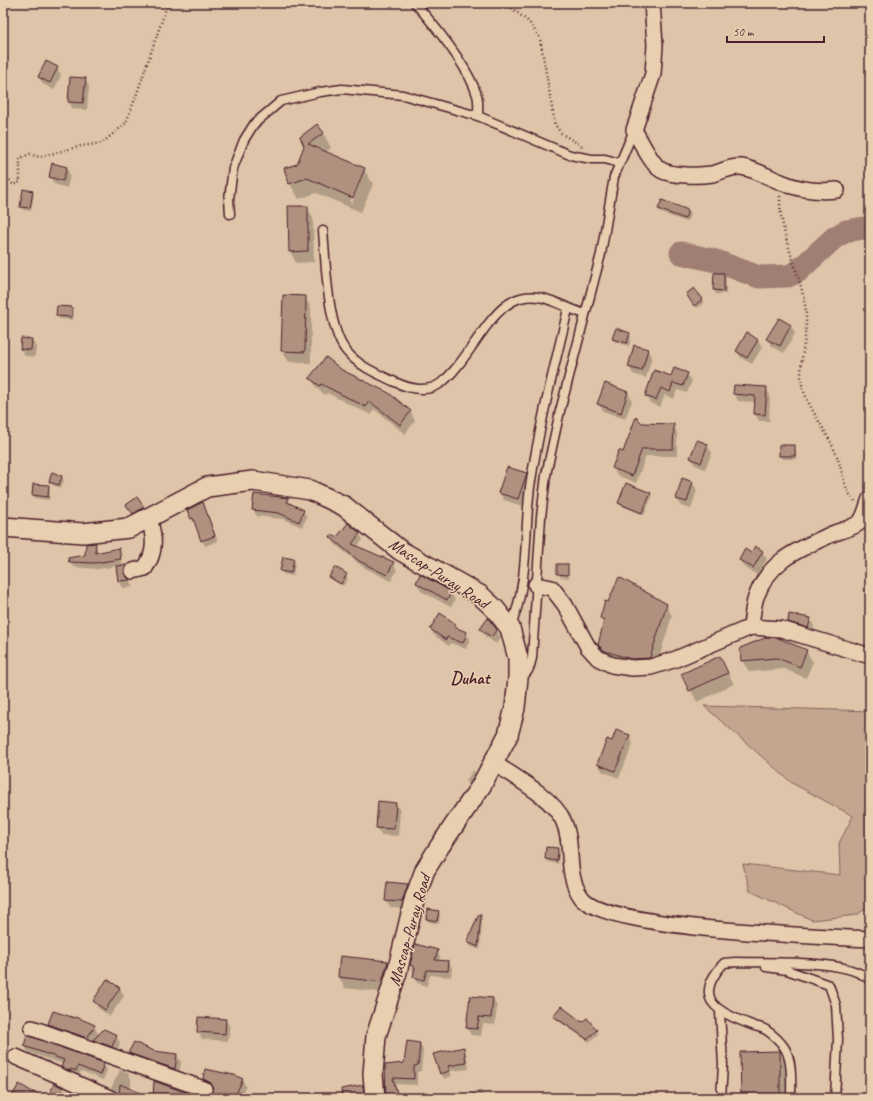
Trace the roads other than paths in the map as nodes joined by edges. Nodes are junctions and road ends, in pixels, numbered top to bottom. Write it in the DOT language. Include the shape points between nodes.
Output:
graph roads {
  1 [pos="415,3"];
  2 [pos="652,3"];
  3 [pos="478,116"];
  4 [pos="634,130"];
  5 [pos="619,163"];
  6 [pos="837,190"];
  7 [pos="230,214"];
  8 [pos="323,231"];
  9 [pos="568,309"];
  10 [pos="585,314"];
  11 [pos="868,505"];
  12 [pos="149,516"];
  13 [pos="3,527"];
  14 [pos="133,571"];
  15 [pos="536,585"];
  16 [pos="751,627"];
  17 [pos="510,628"];
  18 [pos="870,656"];
  19 [pos="518,678"];
  20 [pos="494,763"];
  21 [pos="870,939"];
  22 [pos="736,962"];
  23 [pos="870,981"];
  24 [pos="720,1012"];
  25 [pos="32,1028"];
  26 [pos="16,1057"];
  27 [pos="75,1091"];
  28 [pos="110,1098"];
  29 [pos="200,1098"];
  30 [pos="375,1098"];
  31 [pos="721,1098"];
  32 [pos="792,1098"];
  33 [pos="835,1098"];
  1 -- 3 [label="lane" via="464,69 477,96"];
  2 -- 4 [label="street" via="655,45 652,74"];
  3 -- 5 [label="lane" via="570,154"];
  3 -- 7 [label="lane" via="403,95 357,90 320,92 281,101 254,124 244,140 230,183"];
  4 -- 5 [label="lane"];
  4 -- 6 [label="street" via="653,164 671,174 712,174 730,167 741,167 782,183 818,192"];
  5 -- 10 [label="lane"];
  8 -- 9 [label="lane" via="330,304 336,333 346,351 362,366 407,388 424,389 440,384 500,311 513,301 531,296 546,298"];
  9 -- 10 [label="lane"];
  9 -- 17 [label="lane" via="540,426 526,521 521,591 517,612"];
  10 -- 15 [label="lane" via="546,475"];
  11 -- 16 [label="street" via="860,521 851,527 786,556 773,568 763,580 755,598"];
  12 -- 13 [label="street, Mascap-Puray Road" via="129,528 83,533"];
  12 -- 14 [label="street" via="153,533 153,553 145,568"];
  12 -- 17 [label="street, Mascap-Puray Road" via="207,487 252,480 310,490 344,506 401,551 480,595"];
  15 -- 16 [label="street" via="552,588 565,605 588,647 598,658 612,665 651,667"];
  15 -- 19 [label="lane" via="532,658 525,675"];
  16 -- 18 [label="street" via="781,629"];
  17 -- 19 [label="street, Mascap-Puray Road" via="518,658"];
  19 -- 20 [label="street, Mascap-Puray Road" via="515,708 508,735"];
  20 -- 21 [label="street" via="548,801 563,820 568,836 573,882 583,899 596,908 652,922"];
  20 -- 30 [label="street, Mascap-Puray Road" via="425,870 397,972 376,1036 373,1074"];
  22 -- 23 [label="lane" via="833,964 860,972"];
  22 -- 24 [label="lane" via="724,963 714,974 708,987 710,998"];
  22 -- 33 [label="lane" via="787,970 829,985 836,1005 838,1039"];
  24 -- 31 [label="lane" via="723,1065"];
  24 -- 32 [label="lane" via="765,1029 784,1047 789,1060"];
  25 -- 29 [label="street" via="204,1089"];
  26 -- 27 [label="street"];
  27 -- 28 [label="street"];
}
